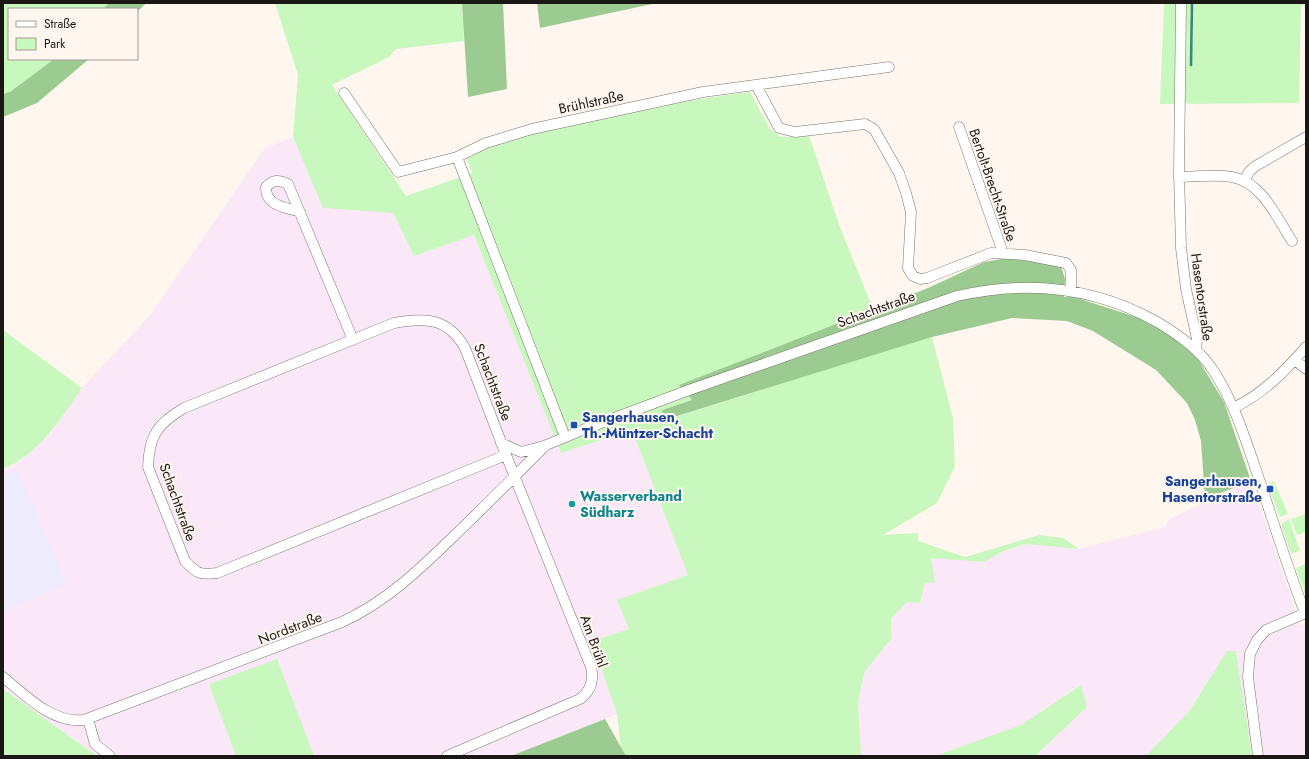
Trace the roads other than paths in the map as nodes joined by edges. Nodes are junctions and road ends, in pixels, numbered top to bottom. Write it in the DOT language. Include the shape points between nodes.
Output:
graph roads {
  1 [pos="1181,3"];
  2 [pos="889,66"];
  3 [pos="756,85"];
  4 [pos="344,93"];
  5 [pos="959,126"];
  6 [pos="1306,137"];
  7 [pos="457,157"];
  8 [pos="1179,177"];
  9 [pos="1244,181"];
  10 [pos="300,212"];
  11 [pos="1292,241"];
  12 [pos="1001,253"];
  13 [pos="1071,291"];
  14 [pos="353,340"];
  15 [pos="1306,347"];
  16 [pos="1196,350"];
  17 [pos="1295,360"];
  18 [pos="1306,369"];
  19 [pos="1233,408"];
  20 [pos="565,437"];
  21 [pos="501,443"];
  22 [pos="544,446"];
  23 [pos="506,455"];
  24 [pos="515,476"];
  25 [pos="1306,613"];
  26 [pos="3,677"];
  27 [pos="88,719"];
  28 [pos="110,756"];
  29 [pos="447,756"];
  30 [pos="1258,756"];
  1 -- 8 [label="street, Hasentorstraße"];
  2 -- 3 [label="street, Brühlstraße"];
  3 -- 7 [label="street, Brühlstraße" via="703,92 532,129 486,143"];
  3 -- 12 [label="street, Bertolt-Brecht-Straße" via="779,128 795,132 864,124 874,129 899,173 911,212 908,268 913,276 927,278 978,257"];
  4 -- 7 [label="street, Brühlstraße" via="398,172"];
  5 -- 12 [label="street, Bertolt-Brecht-Straße"];
  6 -- 9 [label="street" via="1255,167 1248,172"];
  7 -- 20 [label="street"];
  8 -- 9 [label="street" via="1224,176"];
  8 -- 16 [label="street, Hasentorstraße" via="1181,252 1197,339"];
  9 -- 11 [label="street" via="1257,190"];
  10 -- 14 [label="street"];
  12 -- 13 [label="street, Bertolt-Brecht-Straße" via="1066,263 1071,270"];
  13 -- 16 [label="street, Schachtstraße" via="1104,298 1133,309 1165,327"];
  13 -- 20 [label="street, Schachtstraße" via="1050,288 994,289 957,296 689,390"];
  14 -- 21 [label="street, Schachtstraße" via="394,323 413,319 430,320 446,325 466,348"];
  14 -- 23 [label="street, Schachtstraße" via="184,408 170,416 152,437 148,450 148,467 185,562 194,571 204,575 217,573"];
  15 -- 17 [label="street"];
  16 -- 19 [label="street, Hasentorstraße" via="1213,370"];
  17 -- 18 [label="street"];
  17 -- 19 [label="street" via="1275,381"];
  19 -- 25 [label="street, Hasentorstraße"];
  20 -- 22 [label="street, Schachtstraße"];
  21 -- 22 [label="street, Schachtstraße" via="521,452"];
  21 -- 23 [label="street, Schachtstraße"];
  22 -- 24 [label="street, Nordstraße"];
  23 -- 24 [label="street, Schachtstraße"];
  24 -- 27 [label="street, Nordstraße" via="423,566 361,614"];
  24 -- 29 [label="street, Am Brühl" via="590,667 591,684 585,695 576,701"];
  25 -- 30 [label="street, Hasentorstraße" via="1270,627 1257,640 1250,654 1248,677"];
  26 -- 27 [label="street, Nordstraße" via="55,715 75,720"];
  27 -- 28 [label="street" via="95,744"];
}
